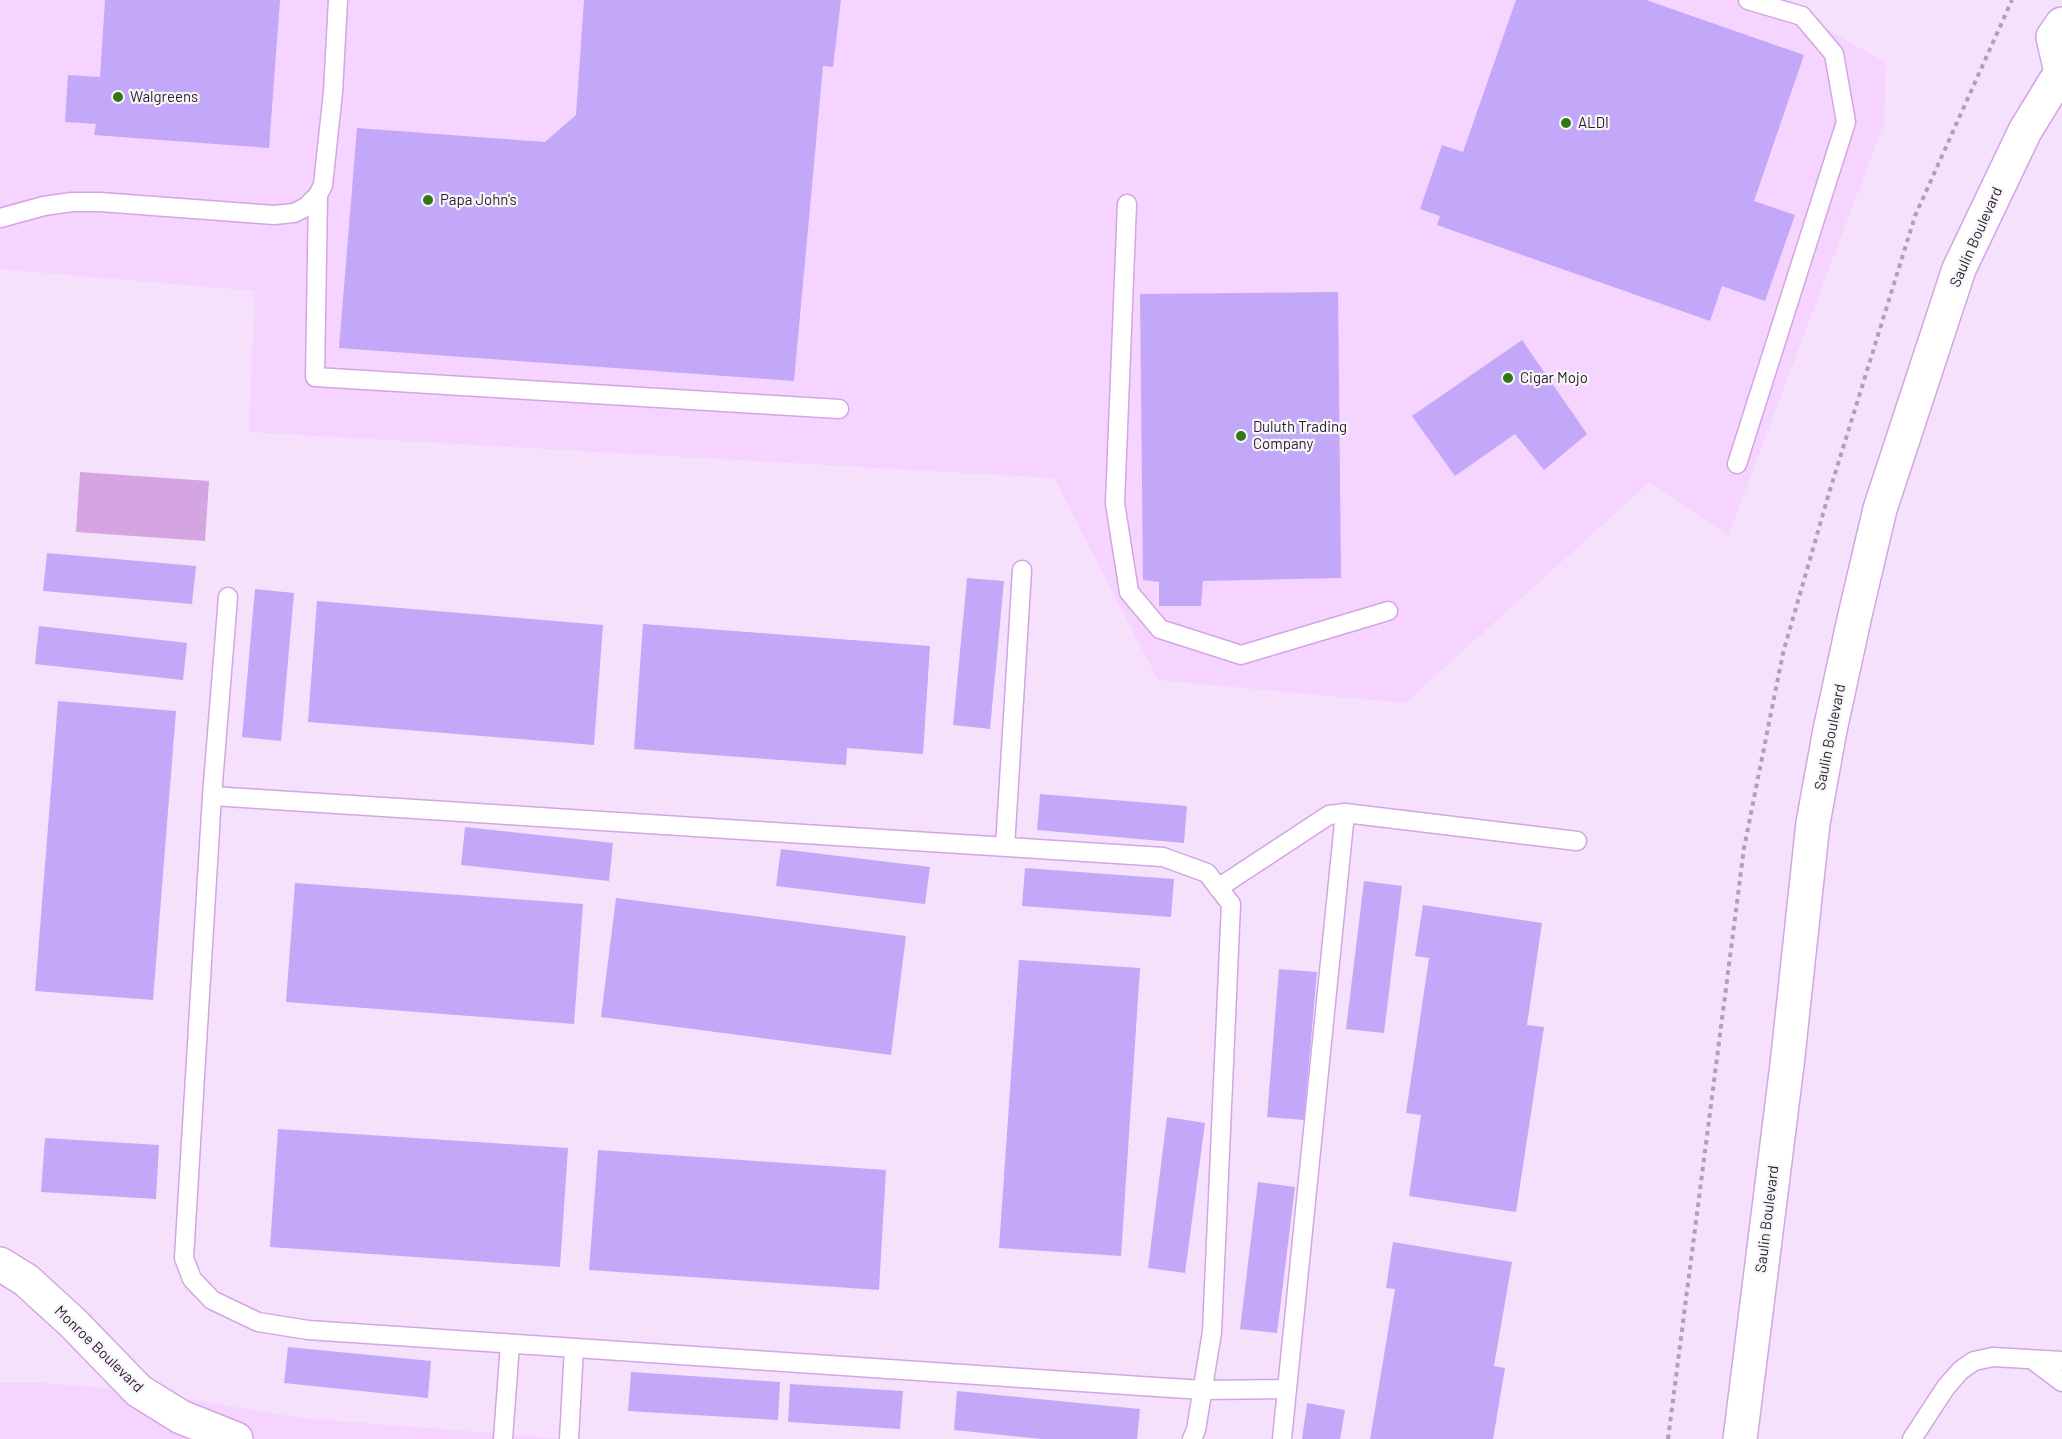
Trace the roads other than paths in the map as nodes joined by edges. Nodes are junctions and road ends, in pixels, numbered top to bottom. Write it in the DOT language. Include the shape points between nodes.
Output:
graph roads {
  1 [pos="338,0"];
  2 [pos="1748,0"];
  3 [pos="2062,24"];
  4 [pos="2061,72"];
  5 [pos="318,195"];
  6 [pos="1127,204"];
  7 [pos="0,218"];
  8 [pos="839,409"];
  9 [pos="1737,464"];
  10 [pos="1022,570"];
  11 [pos="228,597"];
  12 [pos="1388,611"];
  13 [pos="212,796"];
  14 [pos="1345,813"];
  15 [pos="1577,841"];
  16 [pos="1005,847"];
  17 [pos="1218,888"];
  18 [pos="0,1264"];
  19 [pos="510,1344"];
  20 [pos="574,1348"];
  21 [pos="2034,1360"];
  22 [pos="2062,1361"];
  23 [pos="2062,1382"];
  24 [pos="1203,1389"];
  25 [pos="1287,1389"];
  26 [pos="236,1439"];
  27 [pos="503,1439"];
  28 [pos="569,1439"];
  29 [pos="1192,1439"];
  30 [pos="1282,1439"];
  31 [pos="1740,1439"];
  32 [pos="1912,1439"];
  1 -- 5 [label="lane" via="333,92 323,185"];
  2 -- 9 [label="lane" via="1802,16 1834,54 1846,122"];
  3 -- 4 [label="street, Saulin Boulevard" via="2053,37"];
  4 -- 31 [label="street, Saulin Boulevard" via="2025,131 1959,269 1880,509 1857,604 1813,824"];
  5 -- 7 [label="lane" via="294,213 274,215 72,202"];
  5 -- 8 [label="lane" via="315,377"];
  6 -- 12 [label="lane" via="1115,503 1129,592 1160,629 1241,655"];
  10 -- 16 [label="lane"];
  11 -- 13 [label="lane"];
  13 -- 16 [label="lane"];
  13 -- 19 [label="lane" via="184,1258 192,1279 212,1300 258,1322 308,1330"];
  14 -- 15 [label="lane"];
  14 -- 17 [label="lane" via="1329,815"];
  14 -- 25 [label="lane"];
  16 -- 17 [label="lane" via="1163,857 1207,873"];
  17 -- 24 [label="lane" via="1231,904 1212,1332"];
  18 -- 26 [label="street, Monroe Boulevard" via="26,1280 139,1391 181,1417"];
  19 -- 20 [label="lane"];
  19 -- 27 [label="lane"];
  20 -- 24 [label="lane"];
  20 -- 28 [label="lane"];
  21 -- 22 [label="lane"];
  21 -- 23 [label="lane"];
  21 -- 32 [label="lane" via="1974,1360 1946,1387"];
  24 -- 25 [label="lane"];
  24 -- 29 [label="lane"];
  25 -- 30 [label="lane"];
}
